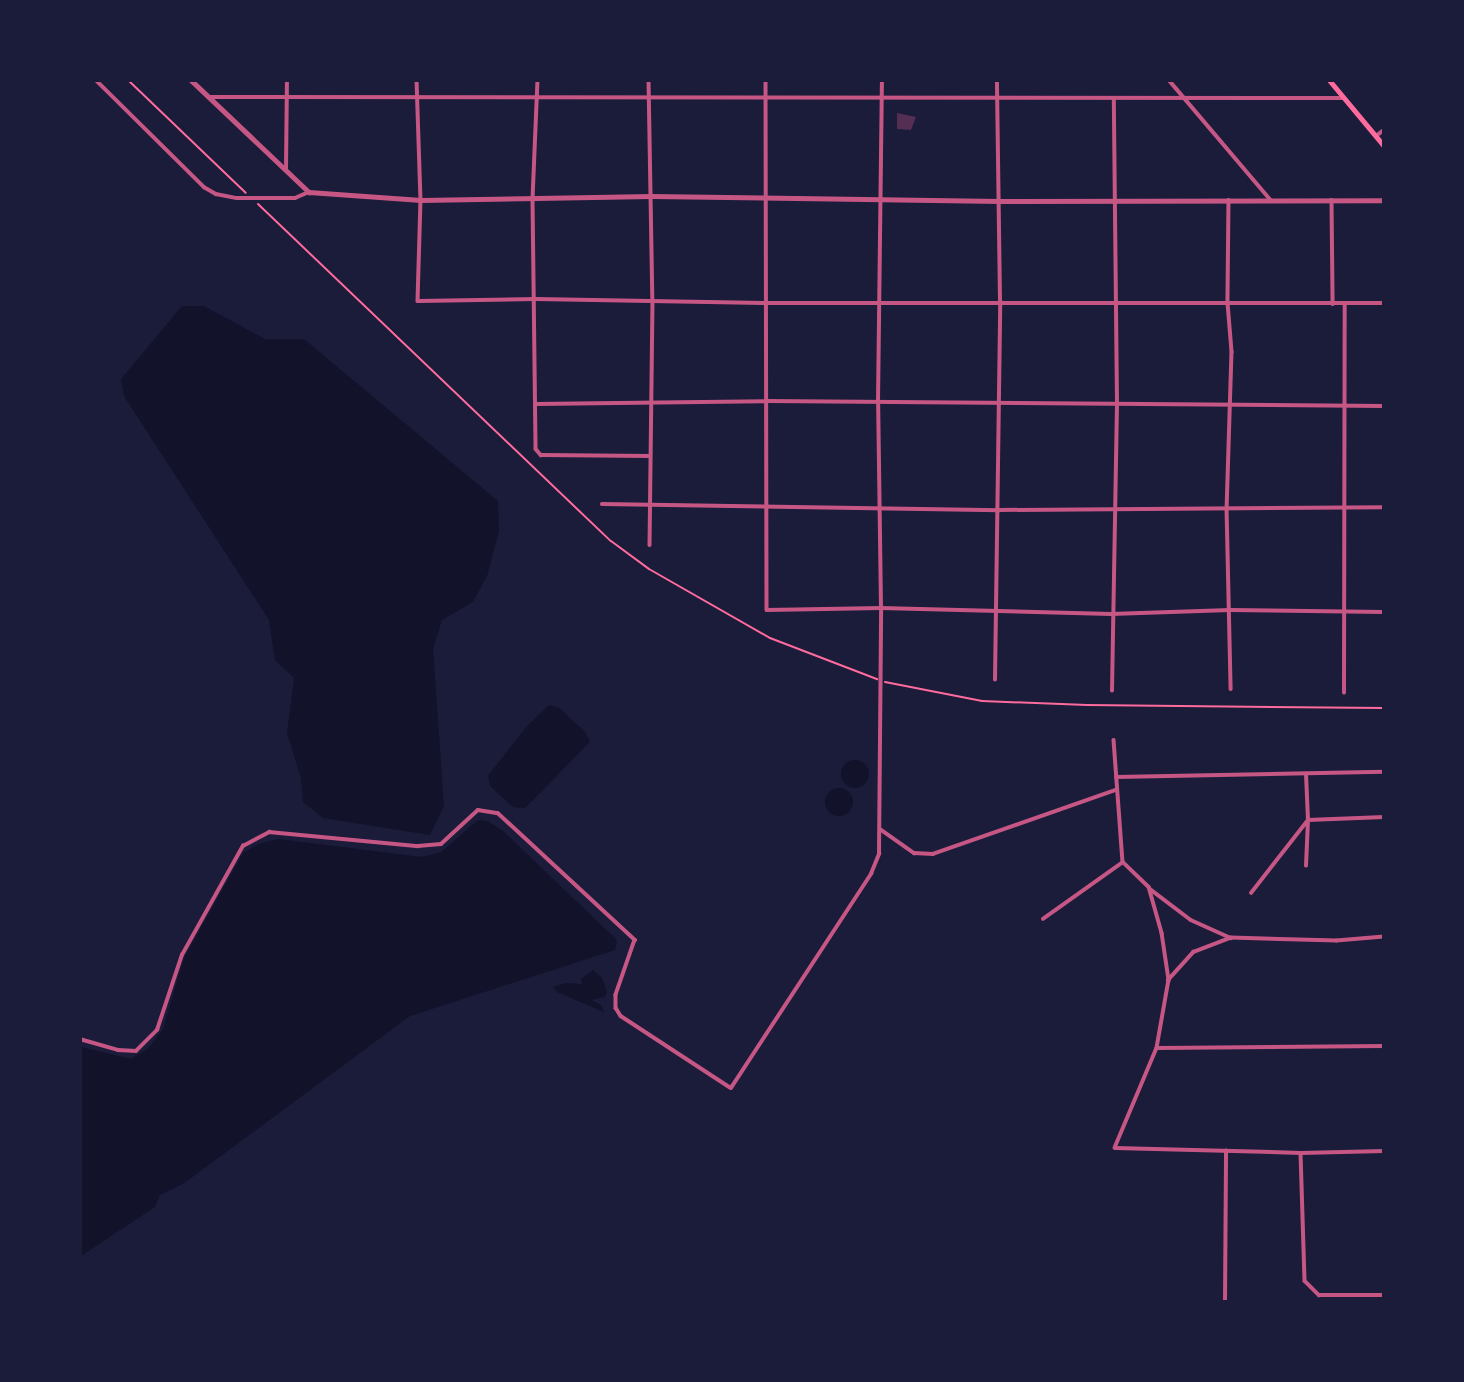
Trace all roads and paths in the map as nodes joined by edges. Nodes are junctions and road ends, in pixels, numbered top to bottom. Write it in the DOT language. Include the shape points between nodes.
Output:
graph roads {
  1 [pos="96,80"];
  2 [pos="191,80"];
  3 [pos="288,80"];
  4 [pos="417,80"];
  5 [pos="538,80"];
  6 [pos="649,80"];
  7 [pos="766,80"];
  8 [pos="882,80"];
  9 [pos="997,80"];
  10 [pos="1169,80"];
  11 [pos="1329,80"];
  12 [pos="538,95"];
  13 [pos="287,96"];
  14 [pos="417,96"];
  15 [pos="882,96"];
  16 [pos="208,97"];
  17 [pos="998,97"];
  18 [pos="1182,97"];
  19 [pos="650,98"];
  20 [pos="766,98"];
  21 [pos="1344,98"];
  22 [pos="1114,99"];
  23 [pos="1384,130"];
  24 [pos="1376,136"];
  25 [pos="1384,146"];
  26 [pos="286,170"];
  27 [pos="309,192"];
  28 [pos="650,197"];
  29 [pos="767,198"];
  30 [pos="881,198"];
  31 [pos="533,199"];
  32 [pos="1114,199"];
  33 [pos="1270,199"];
  34 [pos="421,200"];
  35 [pos="1229,200"];
  36 [pos="1332,200"];
  37 [pos="1384,200"];
  38 [pos="1000,201"];
  39 [pos="536,299"];
  40 [pos="653,300"];
  41 [pos="1000,301"];
  42 [pos="1116,302"];
  43 [pos="767,303"];
  44 [pos="878,303"];
  45 [pos="1227,303"];
  46 [pos="1384,303"];
  47 [pos="1333,304"];
  48 [pos="1345,304"];
  49 [pos="767,401"];
  50 [pos="878,402"];
  51 [pos="652,403"];
  52 [pos="535,404"];
  53 [pos="999,404"];
  54 [pos="1117,404"];
  55 [pos="1230,405"];
  56 [pos="1344,405"];
  57 [pos="1384,406"];
  58 [pos="650,456"];
  59 [pos="601,504"];
  60 [pos="649,506"];
  61 [pos="1344,507"];
  62 [pos="1384,507"];
  63 [pos="765,508"];
  64 [pos="881,508"];
  65 [pos="1227,508"];
  66 [pos="1113,509"];
  67 [pos="999,510"];
  68 [pos="650,545"];
  69 [pos="881,608"];
  70 [pos="1230,610"];
  71 [pos="996,611"];
  72 [pos="1384,612"];
  73 [pos="1344,613"];
  74 [pos="1111,614"];
  75 [pos="995,680"];
  76 [pos="1231,689"];
  77 [pos="1112,691"];
  78 [pos="1344,693"];
  79 [pos="1114,740"];
  80 [pos="1384,772"];
  81 [pos="1306,774"];
  82 [pos="1116,777"];
  83 [pos="1116,790"];
  84 [pos="1384,817"];
  85 [pos="1308,820"];
  86 [pos="880,828"];
  87 [pos="1123,862"];
  88 [pos="1306,866"];
  89 [pos="1149,887"];
  90 [pos="1251,893"];
  91 [pos="1043,919"];
  92 [pos="1384,937"];
  93 [pos="1231,938"];
  94 [pos="1170,980"];
  95 [pos="80,1039"];
  96 [pos="1384,1046"];
  97 [pos="1157,1048"];
  98 [pos="1226,1151"];
  99 [pos="1384,1151"];
  100 [pos="1301,1153"];
  101 [pos="1384,1295"];
  102 [pos="1225,1301"];
  1 -- 27 [label="street" via="216,194 295,198"];
  2 -- 16 [label="street"];
  3 -- 13 [label="street"];
  4 -- 14 [label="street"];
  5 -- 12 [label="street"];
  6 -- 19 [label="street"];
  7 -- 20 [label="street"];
  8 -- 15 [label="street"];
  9 -- 17 [label="street"];
  10 -- 18 [label="street"];
  11 -- 21 [label="main road"];
  12 -- 14 [label="street"];
  12 -- 19 [label="street"];
  12 -- 31 [label="street"];
  13 -- 14 [label="street"];
  13 -- 16 [label="street"];
  13 -- 26 [label="street"];
  14 -- 34 [label="street"];
  15 -- 17 [label="street"];
  15 -- 20 [label="street"];
  15 -- 30 [label="street"];
  16 -- 26 [label="street"];
  17 -- 22 [label="street"];
  17 -- 38 [label="street"];
  18 -- 21 [label="street"];
  18 -- 22 [label="street"];
  18 -- 33 [label="street"];
  19 -- 20 [label="street"];
  19 -- 28 [label="street"];
  20 -- 29 [label="street"];
  21 -- 24 [label="main road"];
  22 -- 32 [label="street"];
  23 -- 24 [label="street"];
  24 -- 25 [label="main road"];
  26 -- 27 [label="street"];
  27 -- 34 [label="street"];
  28 -- 29 [label="street"];
  28 -- 31 [label="street"];
  28 -- 40 [label="street"];
  29 -- 30 [label="street"];
  29 -- 43 [label="street"];
  30 -- 38 [label="street"];
  30 -- 44 [label="street"];
  31 -- 34 [label="street"];
  31 -- 39 [label="street"];
  32 -- 35 [label="street"];
  32 -- 38 [label="street"];
  32 -- 42 [label="street"];
  33 -- 35 [label="street"];
  33 -- 36 [label="street"];
  34 -- 39 [label="street" via="418,301"];
  35 -- 45 [label="street"];
  36 -- 37 [label="street"];
  36 -- 47 [label="street"];
  38 -- 41 [label="street"];
  39 -- 40 [label="street"];
  39 -- 52 [label="street"];
  40 -- 43 [label="street"];
  40 -- 51 [label="street"];
  41 -- 42 [label="street"];
  41 -- 44 [label="street"];
  41 -- 53 [label="street"];
  42 -- 45 [label="street"];
  42 -- 54 [label="street"];
  43 -- 44 [label="street"];
  43 -- 49 [label="street"];
  44 -- 50 [label="street"];
  45 -- 47 [label="street"];
  45 -- 55 [label="street" via="1232,352"];
  46 -- 48 [label="street"];
  47 -- 48 [label="street"];
  48 -- 56 [label="street"];
  49 -- 50 [label="street"];
  49 -- 51 [label="street"];
  49 -- 63 [label="street"];
  50 -- 53 [label="street"];
  50 -- 64 [label="street"];
  51 -- 52 [label="street"];
  51 -- 58 [label="street"];
  52 -- 58 [label="street" via="534,442 541,455"];
  53 -- 54 [label="street"];
  53 -- 67 [label="street"];
  54 -- 55 [label="street"];
  54 -- 66 [label="street"];
  55 -- 56 [label="street"];
  55 -- 65 [label="street"];
  56 -- 57 [label="street"];
  56 -- 61 [label="street"];
  58 -- 60 [label="street"];
  59 -- 60 [label="street"];
  60 -- 63 [label="street"];
  60 -- 68 [label="street"];
  61 -- 62 [label="street"];
  61 -- 65 [label="street"];
  61 -- 73 [label="street"];
  63 -- 64 [label="street"];
  63 -- 69 [label="street" via="767,610"];
  64 -- 67 [label="street"];
  64 -- 69 [label="street"];
  65 -- 66 [label="street"];
  65 -- 70 [label="street"];
  66 -- 67 [label="street"];
  66 -- 74 [label="street"];
  67 -- 71 [label="street"];
  69 -- 71 [label="street"];
  69 -- 86 [label="street"];
  70 -- 73 [label="street"];
  70 -- 74 [label="street"];
  70 -- 76 [label="street"];
  71 -- 74 [label="street"];
  71 -- 75 [label="street"];
  72 -- 73 [label="street"];
  73 -- 78 [label="street"];
  74 -- 77 [label="street"];
  79 -- 82 [label="street"];
  80 -- 81 [label="street"];
  81 -- 82 [label="street"];
  81 -- 85 [label="street"];
  82 -- 83 [label="street"];
  83 -- 86 [label="street" via="933,854 914,853"];
  83 -- 87 [label="street"];
  84 -- 85 [label="street"];
  85 -- 88 [label="street"];
  85 -- 90 [label="street"];
  86 -- 95 [label="street" via="877,864 731,1087 621,1016 616,995 635,940 498,813 478,810 441,844 418,846 269,832 243,846 182,955 157,1030 136,1051"];
  87 -- 89 [label="street"];
  87 -- 91 [label="street"];
  89 -- 93 [label="street" via="1192,920"];
  89 -- 94 [label="street"];
  92 -- 93 [label="street" via="1337,941"];
  93 -- 94 [label="street" via="1194,952"];
  94 -- 97 [label="street"];
  96 -- 97 [label="street"];
  97 -- 98 [label="street" via="1115,1148"];
  98 -- 100 [label="street"];
  98 -- 102 [label="street"];
  99 -- 100 [label="street"];
  100 -- 101 [label="street" via="1305,1281 1319,1295"];
}
